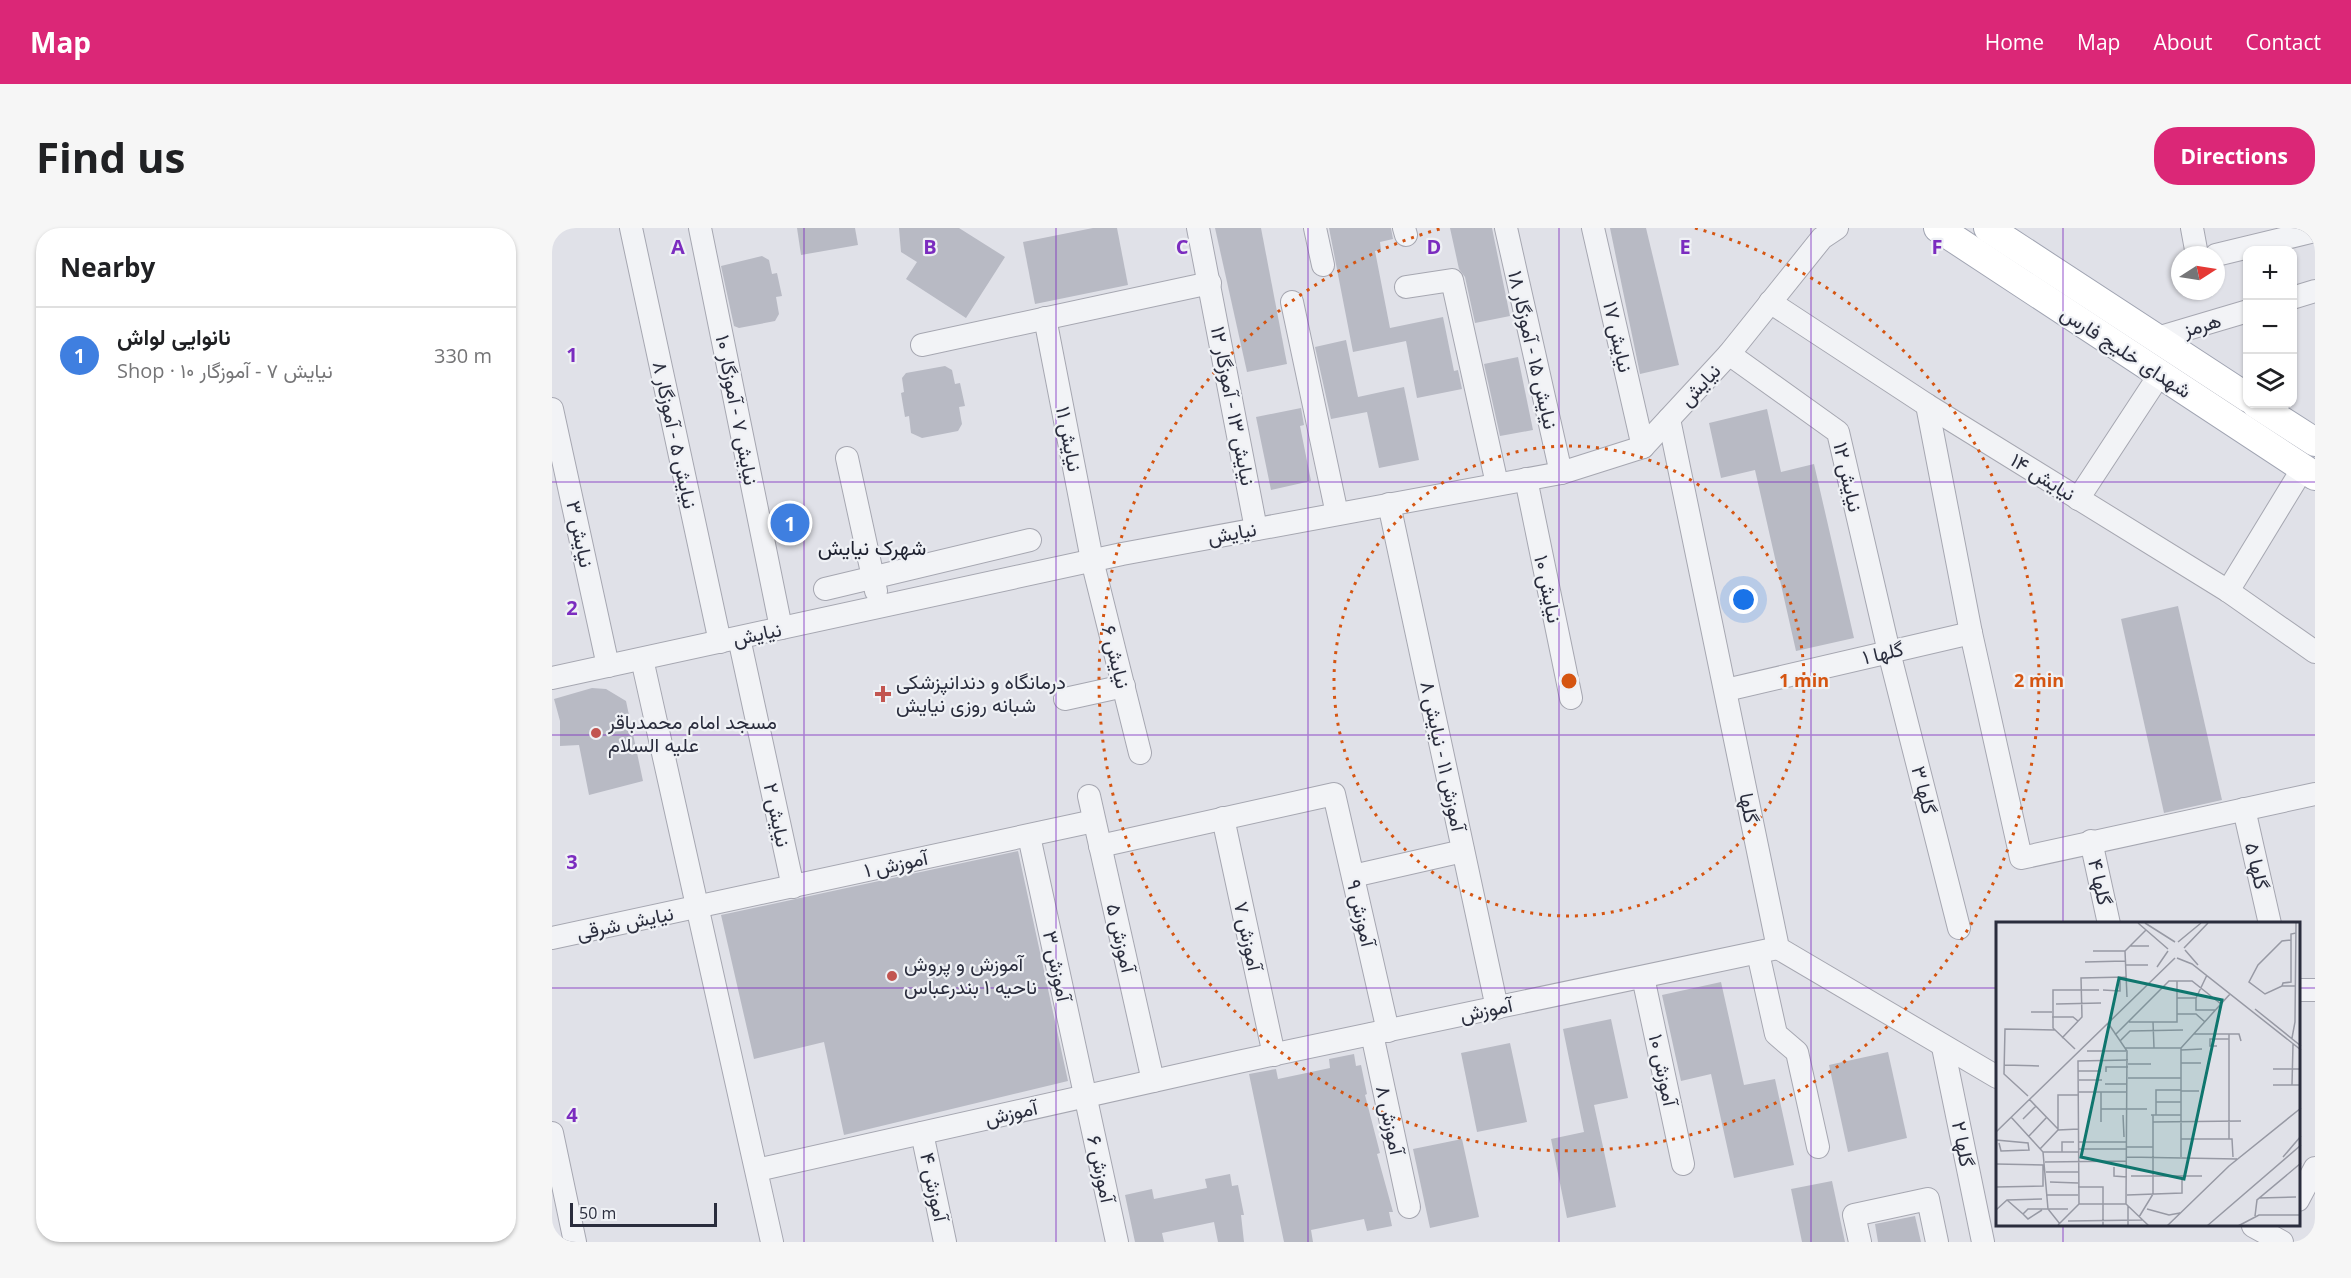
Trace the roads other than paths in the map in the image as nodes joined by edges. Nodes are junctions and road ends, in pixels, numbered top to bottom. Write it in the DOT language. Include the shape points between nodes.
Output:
graph roads {
  1 [pos="631,228"];
  2 [pos="700,228"];
  3 [pos="1198,228"];
  4 [pos="1315,228"];
  5 [pos="1506,228"];
  6 [pos="1593,228"];
  7 [pos="1938,228"];
  8 [pos="1988,228"];
  9 [pos="2192,228"];
  10 [pos="1828,231"];
  11 [pos="2315,231"];
  12 [pos="2195,246"];
  13 [pos="2225,253"];
  14 [pos="1323,265"];
  15 [pos="1210,283"];
  16 [pos="1406,287"];
  17 [pos="2315,291"];
  18 [pos="2297,296"];
  19 [pos="1292,302"];
  20 [pos="1770,302"];
  21 [pos="2243,312"];
  22 [pos="1045,318"];
  23 [pos="2157,338"];
  24 [pos="922,345"];
  25 [pos="1729,354"];
  26 [pos="2160,374"];
  27 [pos="2243,395"];
  28 [pos="1927,405"];
  29 [pos="2262,408"];
  30 [pos="552,409"];
  31 [pos="1669,419"];
  32 [pos="2315,442"];
  33 [pos="1643,447"];
  34 [pos="847,458"];
  35 [pos="2309,472"];
  36 [pos="1561,473"];
  37 [pos="1526,479"];
  38 [pos="1497,484"];
  39 [pos="2078,499"];
  40 [pos="1389,504"];
  41 [pos="1337,514"];
  42 [pos="1256,529"];
  43 [pos="1030,540"];
  44 [pos="1092,560"];
  45 [pos="873,578"];
  46 [pos="825,589"];
  47 [pos="2228,591"];
  48 [pos="879,607"];
  49 [pos="781,628"];
  50 [pos="1971,633"];
  51 [pos="730,640"];
  52 [pos="1888,652"];
  53 [pos="2315,652"];
  54 [pos="642,659"];
  55 [pos="608,666"];
  56 [pos="552,678"];
  57 [pos="1124,686"];
  58 [pos="1726,690"];
  59 [pos="1571,698"];
  60 [pos="1065,699"];
  61 [pos="1140,753"];
  62 [pos="2315,794"];
  63 [pos="1089,796"];
  64 [pos="2244,809"];
  65 [pos="1223,818"];
  66 [pos="1094,821"];
  67 [pos="1029,836"];
  68 [pos="2091,841"];
  69 [pos="1100,846"];
  70 [pos="1463,851"];
  71 [pos="1353,876"];
  72 [pos="793,887"];
  73 [pos="698,908"];
  74 [pos="2109,922"];
  75 [pos="2270,922"];
  76 [pos="1959,928"];
  77 [pos="552,938"];
  78 [pos="1768,950"];
  79 [pos="1643,977"];
  80 [pos="1497,1008"];
  81 [pos="1380,1033"];
  82 [pos="1943,1047"];
  83 [pos="1274,1055"];
  84 [pos="1996,1076"];
  85 [pos="1153,1081"];
  86 [pos="1085,1096"];
  87 [pos="552,1133"];
  88 [pos="922,1133"];
  89 [pos="1818,1147"];
  90 [pos="1683,1164"];
  91 [pos="2315,1168"];
  92 [pos="757,1170"];
  93 [pos="2300,1196"];
  94 [pos="1409,1207"];
  95 [pos="2256,1227"];
  96 [pos="566,1229"];
  97 [pos="2282,1236"];
  98 [pos="772,1242"];
  99 [pos="945,1242"];
  100 [pos="1117,1242"];
  101 [pos="1860,1242"];
  102 [pos="1937,1242"];
  103 [pos="1983,1242"];
  1 -- 51 [label="street, نیایش ۵ - آموزگار ۸"];
  2 -- 49 [label="street, نیایش ۷ - آموزگار ۱۰"];
  3 -- 15 [label="street, نیایش ۱۳ - آموزگار ۱۲"];
  4 -- 14 [label="street"];
  5 -- 36 [label="street, نیایش ۱۵ - آموزگار ۱۸"];
  6 -- 33 [label="street, نیایش ۱۷"];
  7 -- 26 [label="main road, شهدای خلیج فارس"];
  8 -- 23 [label="main road, شهدای خلیج فارس"];
  9 -- 12 [label="street"];
  10 -- 20 [label="street, نیایش"];
  11 -- 13 [label="street"];
  15 -- 22 [label="street"];
  15 -- 42 [label="street, نیایش ۱۳ - آموزگار ۱۲"];
  16 -- 38 [label="street" via="1452,280"];
  17 -- 18 [label="street"];
  19 -- 41 [label="street"];
  20 -- 25 [label="street, نیایش"];
  20 -- 28 [label="street, نیایش ۱۴"];
  21 -- 23 [label="street, هرمز"];
  22 -- 24 [label="street"];
  22 -- 44 [label="street, نیایش ۱۱"];
  23 -- 27 [label="main road, شهدای خلیج فارس"];
  25 -- 31 [label="street, نیایش"];
  25 -- 52 [label="street, نیایش ۱۲" via="1838,432"];
  26 -- 35 [label="main road, شهدای خلیج فارس"];
  26 -- 39 [label="street"];
  28 -- 39 [label="street, نیایش ۱۴"];
  28 -- 50 [label="street"];
  29 -- 32 [label="main road"];
  30 -- 55 [label="street, نیایش ۳"];
  31 -- 33 [label="street, نیایش"];
  31 -- 58 [label="street, گلها"];
  33 -- 36 [label="street, نیایش"];
  34 -- 45 [label="street"];
  35 -- 47 [label="street"];
  36 -- 37 [label="street, نیایش"];
  37 -- 38 [label="street, نیایش"];
  37 -- 59 [label="street, نیایش ۱۰"];
  38 -- 40 [label="street, نیایش"];
  39 -- 47 [label="street, نیایش ۱۴"];
  40 -- 41 [label="street, نیایش"];
  40 -- 70 [label="street, آموزش ۱۱ - نیایش ۸"];
  41 -- 42 [label="street, نیایش"];
  42 -- 44 [label="street, نیایش"];
  43 -- 45 [label="street"];
  44 -- 48 [label="street, نیایش"];
  44 -- 57 [label="street, نیایش ۶"];
  45 -- 46 [label="street"];
  45 -- 48 [label="street"];
  47 -- 53 [label="street, نیایش ۱۴"];
  48 -- 49 [label="street, نیایش"];
  49 -- 51 [label="street, نیایش"];
  50 -- 52 [label="street, گلها ۱"];
  50 -- 68 [label="street" via="2021,858"];
  51 -- 54 [label="street, نیایش"];
  51 -- 72 [label="street, نیایش ۲"];
  52 -- 58 [label="street, گلها ۱"];
  52 -- 76 [label="street, گلها ۳"];
  54 -- 55 [label="street, نیایش"];
  54 -- 73 [label="street"];
  55 -- 56 [label="street, نیایش"];
  57 -- 60 [label="street"];
  57 -- 61 [label="street, نیایش ۶"];
  58 -- 78 [label="street, گلها"];
  62 -- 64 [label="street"];
  63 -- 66 [label="street, آموزش ۵"];
  64 -- 68 [label="street"];
  64 -- 75 [label="street, گلها ۵"];
  65 -- 69 [label="street"];
  65 -- 71 [label="street, آموزش ۹" via="1334,794"];
  65 -- 83 [label="street, آموزش ۷"];
  66 -- 67 [label="street, آموزش ۱"];
  66 -- 69 [label="street, آموزش ۵"];
  67 -- 72 [label="street, آموزش ۱"];
  67 -- 86 [label="street, آموزش ۳"];
  68 -- 74 [label="street, گلها ۴"];
  69 -- 85 [label="street, آموزش ۵"];
  70 -- 71 [label="street"];
  70 -- 80 [label="street, آموزش ۱۱ - نیایش ۸"];
  71 -- 81 [label="street, آموزش ۹"];
  72 -- 73 [label="street, آموزش ۱"];
  73 -- 77 [label="street, نیایش شرقی"];
  73 -- 92 [label="street"];
  78 -- 79 [label="street, آموزش"];
  78 -- 82 [label="street"];
  78 -- 89 [label="street, گلها" via="1776,1034 1797,1052"];
  79 -- 80 [label="street, آموزش"];
  79 -- 90 [label="street, آموزش ۱۰"];
  80 -- 81 [label="street, آموزش"];
  81 -- 83 [label="street, آموزش"];
  81 -- 94 [label="street, آموزش ۸"];
  82 -- 84 [label="street"];
  82 -- 103 [label="street, گلها ۲"];
  83 -- 85 [label="street, آموزش"];
  85 -- 86 [label="street, آموزش"];
  86 -- 88 [label="street, آموزش"];
  86 -- 100 [label="street, آموزش ۶"];
  87 -- 96 [label="street"];
  88 -- 92 [label="street, آموزش"];
  88 -- 99 [label="street, آموزش ۴"];
  91 -- 93 [label="street"];
  92 -- 98 [label="street"];
  95 -- 97 [label="street"];
  101 -- 102 [label="street" via="1854,1215 1928,1199"];
}
